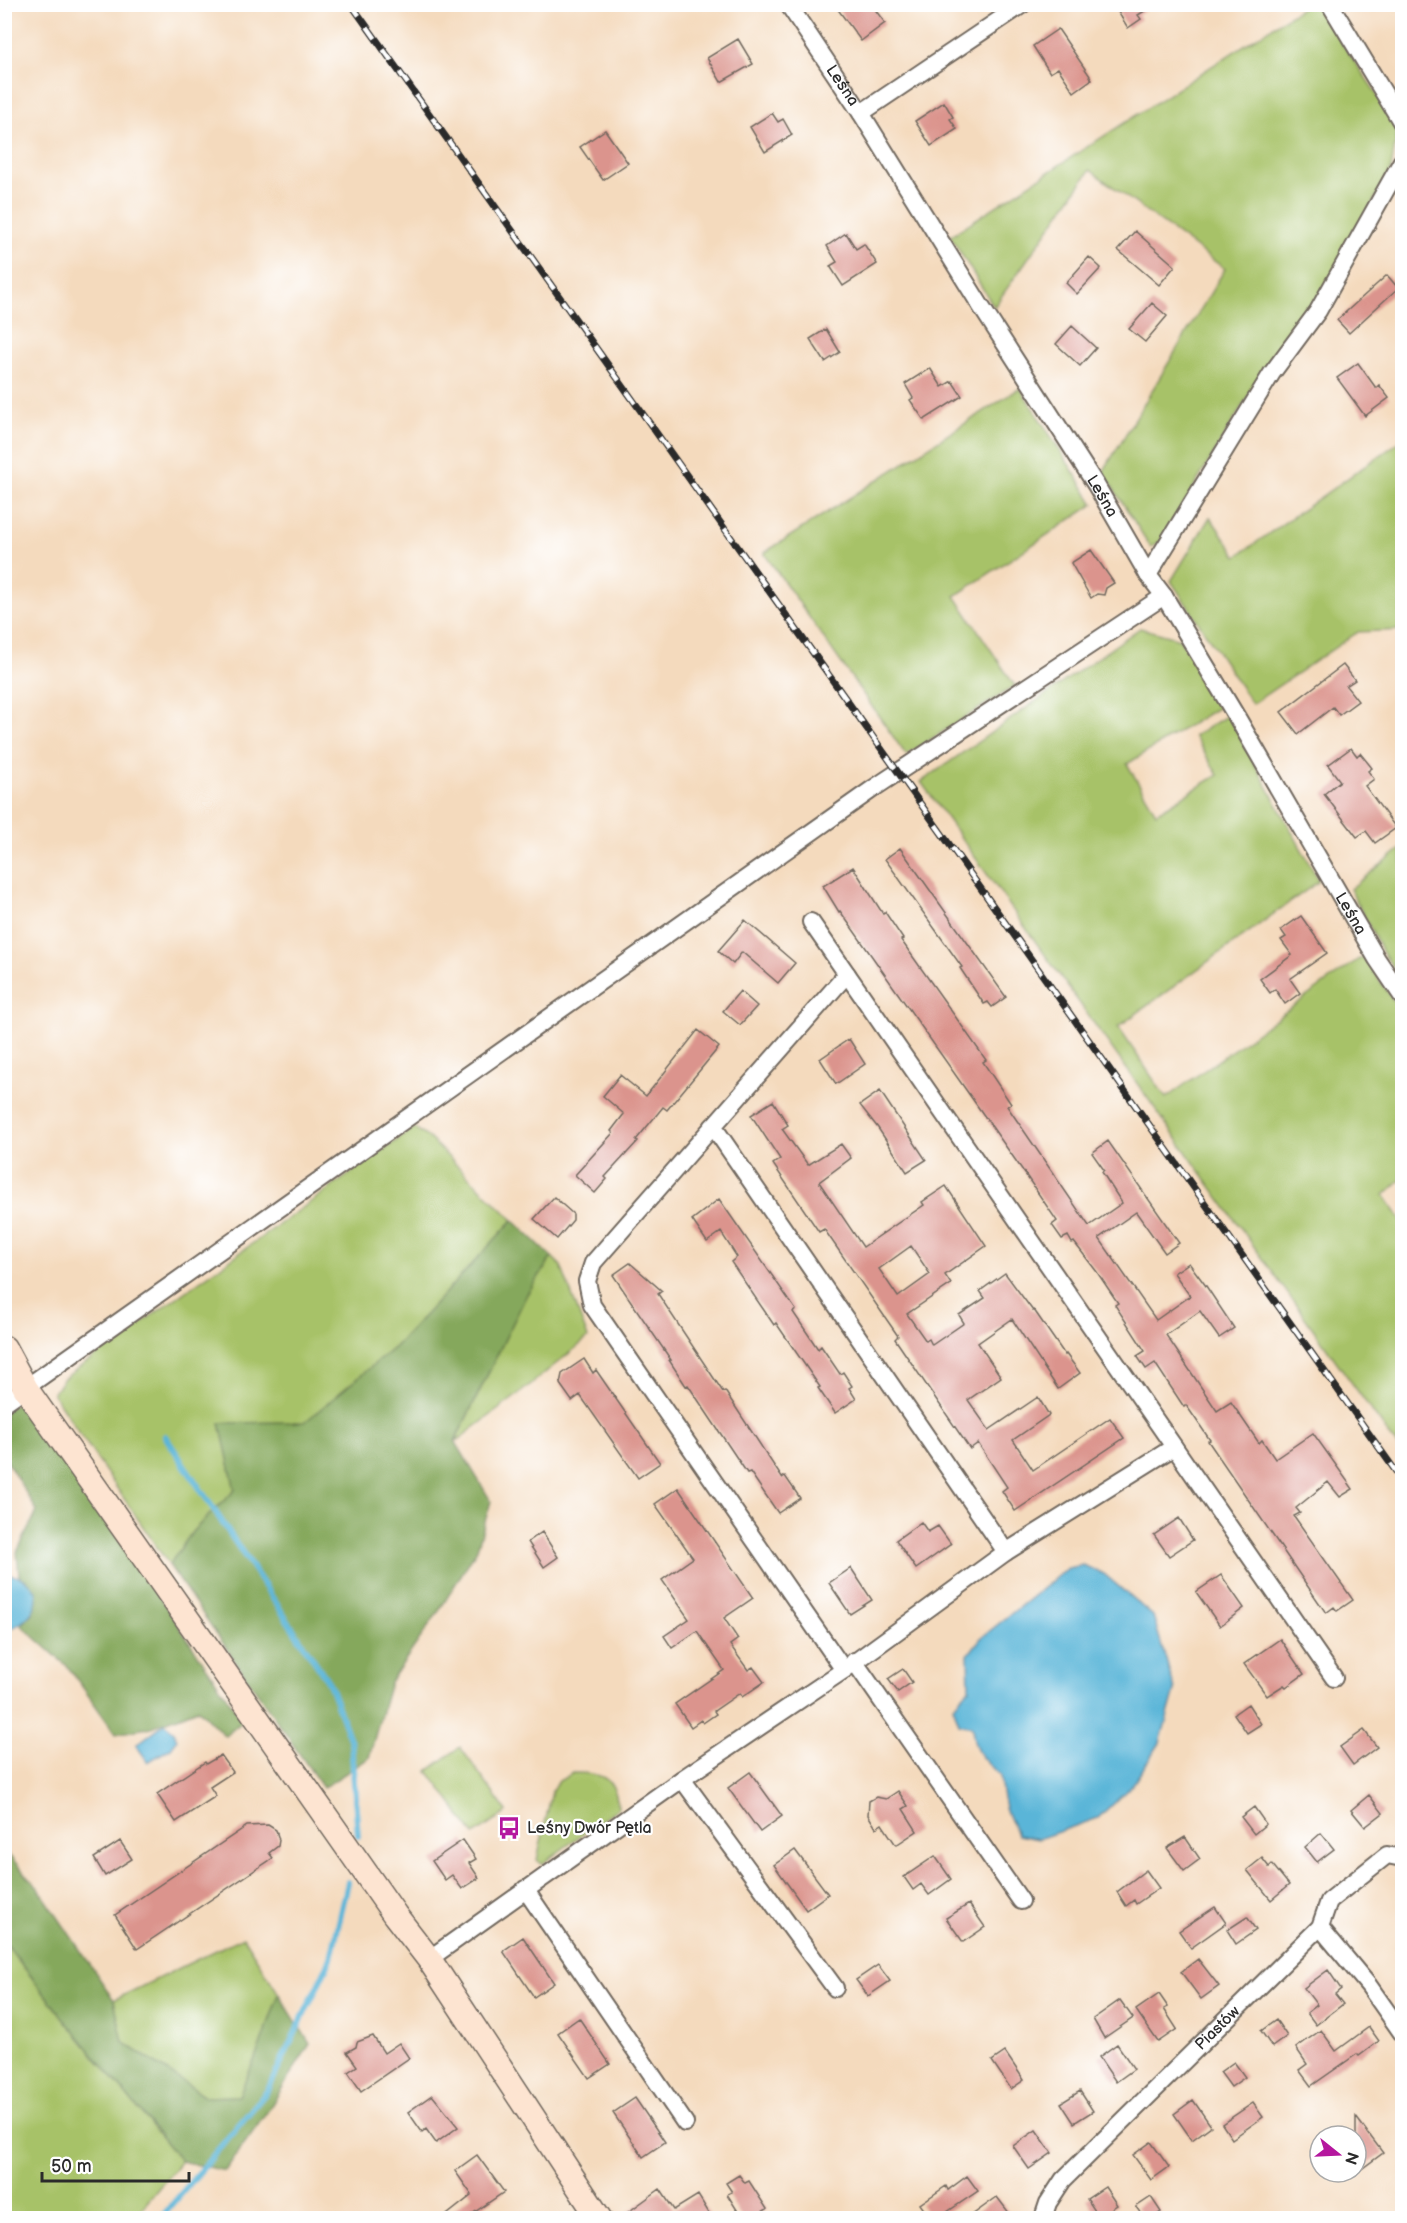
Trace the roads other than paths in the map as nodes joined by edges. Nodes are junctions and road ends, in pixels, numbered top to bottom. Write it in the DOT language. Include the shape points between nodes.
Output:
graph roads {
  1 [pos="788,4"];
  2 [pos="1023,4"];
  3 [pos="1330,4"];
  4 [pos="861,113"];
  5 [pos="1402,123"];
  6 [pos="1402,161"];
  7 [pos="1148,574"];
  8 [pos="1164,596"];
  9 [pos="811,922"];
  10 [pos="846,974"];
  11 [pos="1402,996"];
  12 [pos="713,1126"];
  13 [pos="4,1348"];
  14 [pos="26,1389"];
  15 [pos="4,1403"];
  16 [pos="1174,1447"];
  17 [pos="1006,1552"];
  18 [pos="849,1666"];
  19 [pos="1334,1678"];
  20 [pos="682,1779"];
  21 [pos="1402,1858"];
  22 [pos="525,1889"];
  23 [pos="1021,1901"];
  24 [pos="1320,1927"];
  25 [pos="429,1959"];
  26 [pos="835,1988"];
  27 [pos="1402,2033"];
  28 [pos="685,2123"];
  29 [pos="599,2218"];
  30 [pos="1043,2218"];
  1 -- 4 [label="street, Leśna"];
  2 -- 4 [label="street"];
  3 -- 5 [label="street"];
  4 -- 7 [label="street, Leśna"];
  6 -- 7 [label="street" via="1318,311 1272,373"];
  7 -- 8 [label="street, Leśna"];
  8 -- 11 [label="street, Leśna"];
  8 -- 14 [label="street" via="874,788"];
  9 -- 10 [label="street"];
  10 -- 12 [label="street"];
  10 -- 16 [label="street"];
  12 -- 17 [label="street"];
  12 -- 18 [label="street" via="593,1263 587,1281 592,1305"];
  13 -- 14 [label="street"];
  14 -- 15 [label="street"];
  14 -- 25 [label="street"];
  16 -- 17 [label="street"];
  16 -- 19 [label="street"];
  17 -- 18 [label="street"];
  18 -- 20 [label="street"];
  18 -- 23 [label="street"];
  20 -- 22 [label="street"];
  20 -- 26 [label="street"];
  21 -- 24 [label="street, Piastów" via="1387,1855 1329,1900"];
  22 -- 25 [label="street"];
  22 -- 28 [label="street"];
  24 -- 27 [label="street"];
  24 -- 30 [label="street, Piastów" via="1063,2180 1051,2196"];
  25 -- 29 [label="street"];
}
